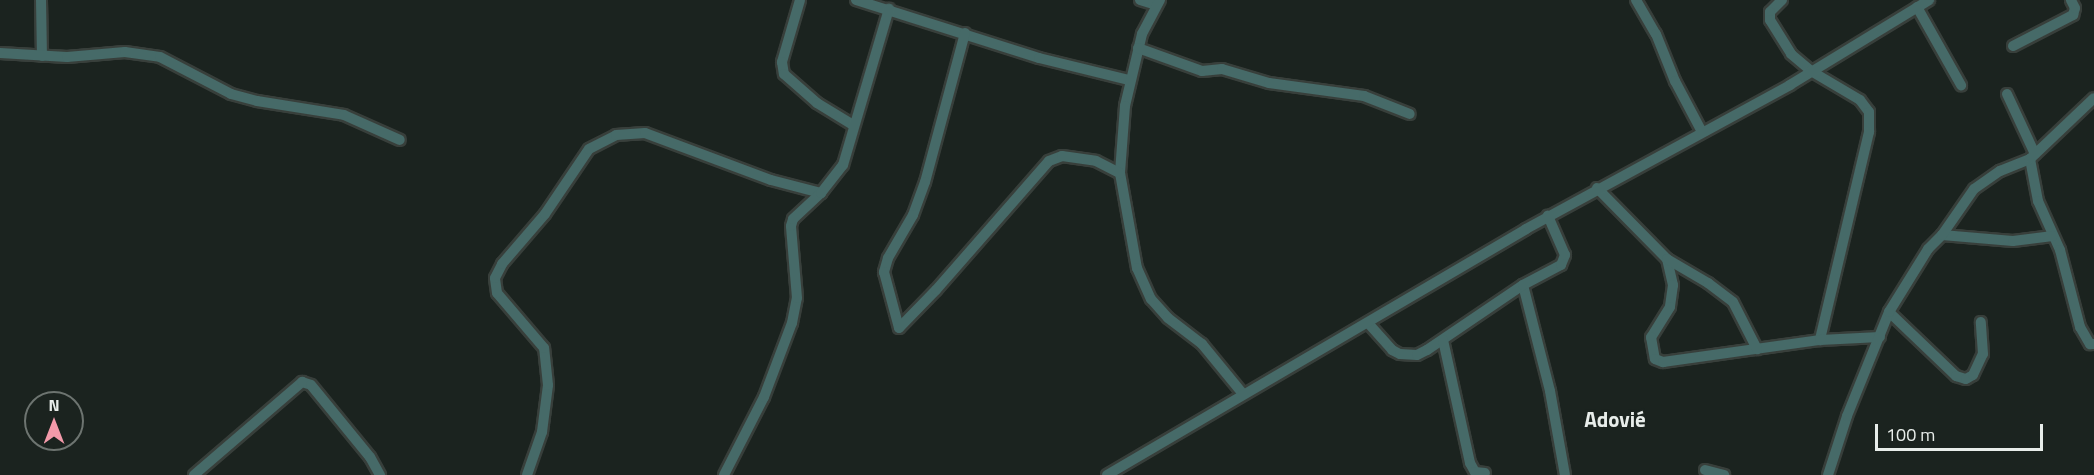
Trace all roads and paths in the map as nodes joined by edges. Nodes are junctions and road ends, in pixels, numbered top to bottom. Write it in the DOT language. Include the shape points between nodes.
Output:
graph roads {
  1 [pos="41,0"];
  2 [pos="800,0"];
  3 [pos="856,0"];
  4 [pos="1140,0"];
  5 [pos="1636,0"];
  6 [pos="1782,0"];
  7 [pos="1929,0"];
  8 [pos="2072,0"];
  9 [pos="1158,3"];
  10 [pos="1917,8"];
  11 [pos="889,9"];
  12 [pos="965,33"];
  13 [pos="2013,46"];
  14 [pos="1138,48"];
  15 [pos="0,53"];
  16 [pos="42,56"];
  17 [pos="1811,71"];
  18 [pos="1130,80"];
  19 [pos="1961,85"];
  20 [pos="2007,94"];
  21 [pos="2092,104"];
  22 [pos="1410,114"];
  23 [pos="853,125"];
  24 [pos="1702,132"];
  25 [pos="400,140"];
  26 [pos="2032,157"];
  27 [pos="1120,173"];
  28 [pos="1597,188"];
  29 [pos="821,193"];
  30 [pos="1548,216"];
  31 [pos="1942,235"];
  32 [pos="2053,236"];
  33 [pos="1667,259"];
  34 [pos="1523,285"];
  35 [pos="1889,312"];
  36 [pos="1981,322"];
  37 [pos="1368,323"];
  38 [pos="1880,337"];
  39 [pos="1443,340"];
  40 [pos="1820,340"];
  41 [pos="2094,344"];
  42 [pos="1757,349"];
  43 [pos="1243,394"];
  44 [pos="1705,470"];
  45 [pos="1485,472"];
  46 [pos="194,475"];
  47 [pos="380,475"];
  48 [pos="527,475"];
  49 [pos="724,475"];
  50 [pos="1107,475"];
  51 [pos="1565,475"];
  52 [pos="1724,475"];
  53 [pos="1828,475"];
  1 -- 16 [label="street"];
  2 -- 23 [label="street" via="782,62 784,74 818,103"];
  3 -- 11 [label="street"];
  4 -- 9 [label="street"];
  5 -- 24 [label="street"];
  6 -- 17 [label="street" via="1770,12 1775,30 1791,54"];
  7 -- 10 [label="street"];
  8 -- 13 [label="street" via="2073,15"];
  9 -- 14 [label="street"];
  10 -- 17 [label="street"];
  10 -- 19 [label="street"];
  11 -- 12 [label="street"];
  11 -- 23 [label="street"];
  12 -- 18 [label="street" via="1039,58"];
  12 -- 27 [label="street" via="925,182 884,272 899,328 1049,161 1062,156 1096,161"];
  14 -- 18 [label="street"];
  14 -- 22 [label="street" via="1202,71 1222,69 1269,82 1364,96"];
  15 -- 16 [label="street"];
  16 -- 25 [label="street" via="125,52 160,57 231,94 344,115"];
  17 -- 24 [label="street"];
  17 -- 40 [label="street" via="1860,100 1869,112 1869,132"];
  18 -- 27 [label="street"];
  20 -- 26 [label="street"];
  21 -- 26 [label="street"];
  23 -- 29 [label="street" via="843,165"];
  24 -- 28 [label="street"];
  26 -- 31 [label="street" via="2000,171 1974,189"];
  26 -- 32 [label="street" via="2038,201"];
  27 -- 43 [label="street" via="1137,267 1151,299 1202,344"];
  28 -- 30 [label="street"];
  28 -- 33 [label="street"];
  29 -- 48 [label="street" via="771,180 645,133 615,135 589,149 495,278 497,293 544,348 548,385 542,432"];
  29 -- 49 [label="street" via="793,219 797,298 792,323 764,396"];
  30 -- 34 [label="street" via="1565,255 1561,265"];
  30 -- 37 [label="street"];
  31 -- 32 [label="street" via="2013,241"];
  31 -- 35 [label="street" via="1928,249"];
  32 -- 41 [label="street" via="2080,327 2090,344"];
  33 -- 42 [label="street" via="1733,302"];
  33 -- 42 [label="street" via="1673,285 1670,307 1651,337 1655,359 1663,362"];
  34 -- 39 [label="street"];
  34 -- 51 [label="street" via="1550,391"];
  35 -- 36 [label="street" via="1956,376 1966,379 1973,375 1983,354"];
  35 -- 38 [label="street"];
  37 -- 39 [label="street" via="1400,354 1417,355"];
  37 -- 43 [label="street"];
  38 -- 40 [label="street"];
  38 -- 53 [label="street" via="1847,416"];
  39 -- 45 [label="street" via="1470,463 1474,472"];
  40 -- 42 [label="street"];
  43 -- 50 [label="street"];
  44 -- 52 [label="street"];
  46 -- 47 [label="street" via="302,382 311,385 370,457"];
}
